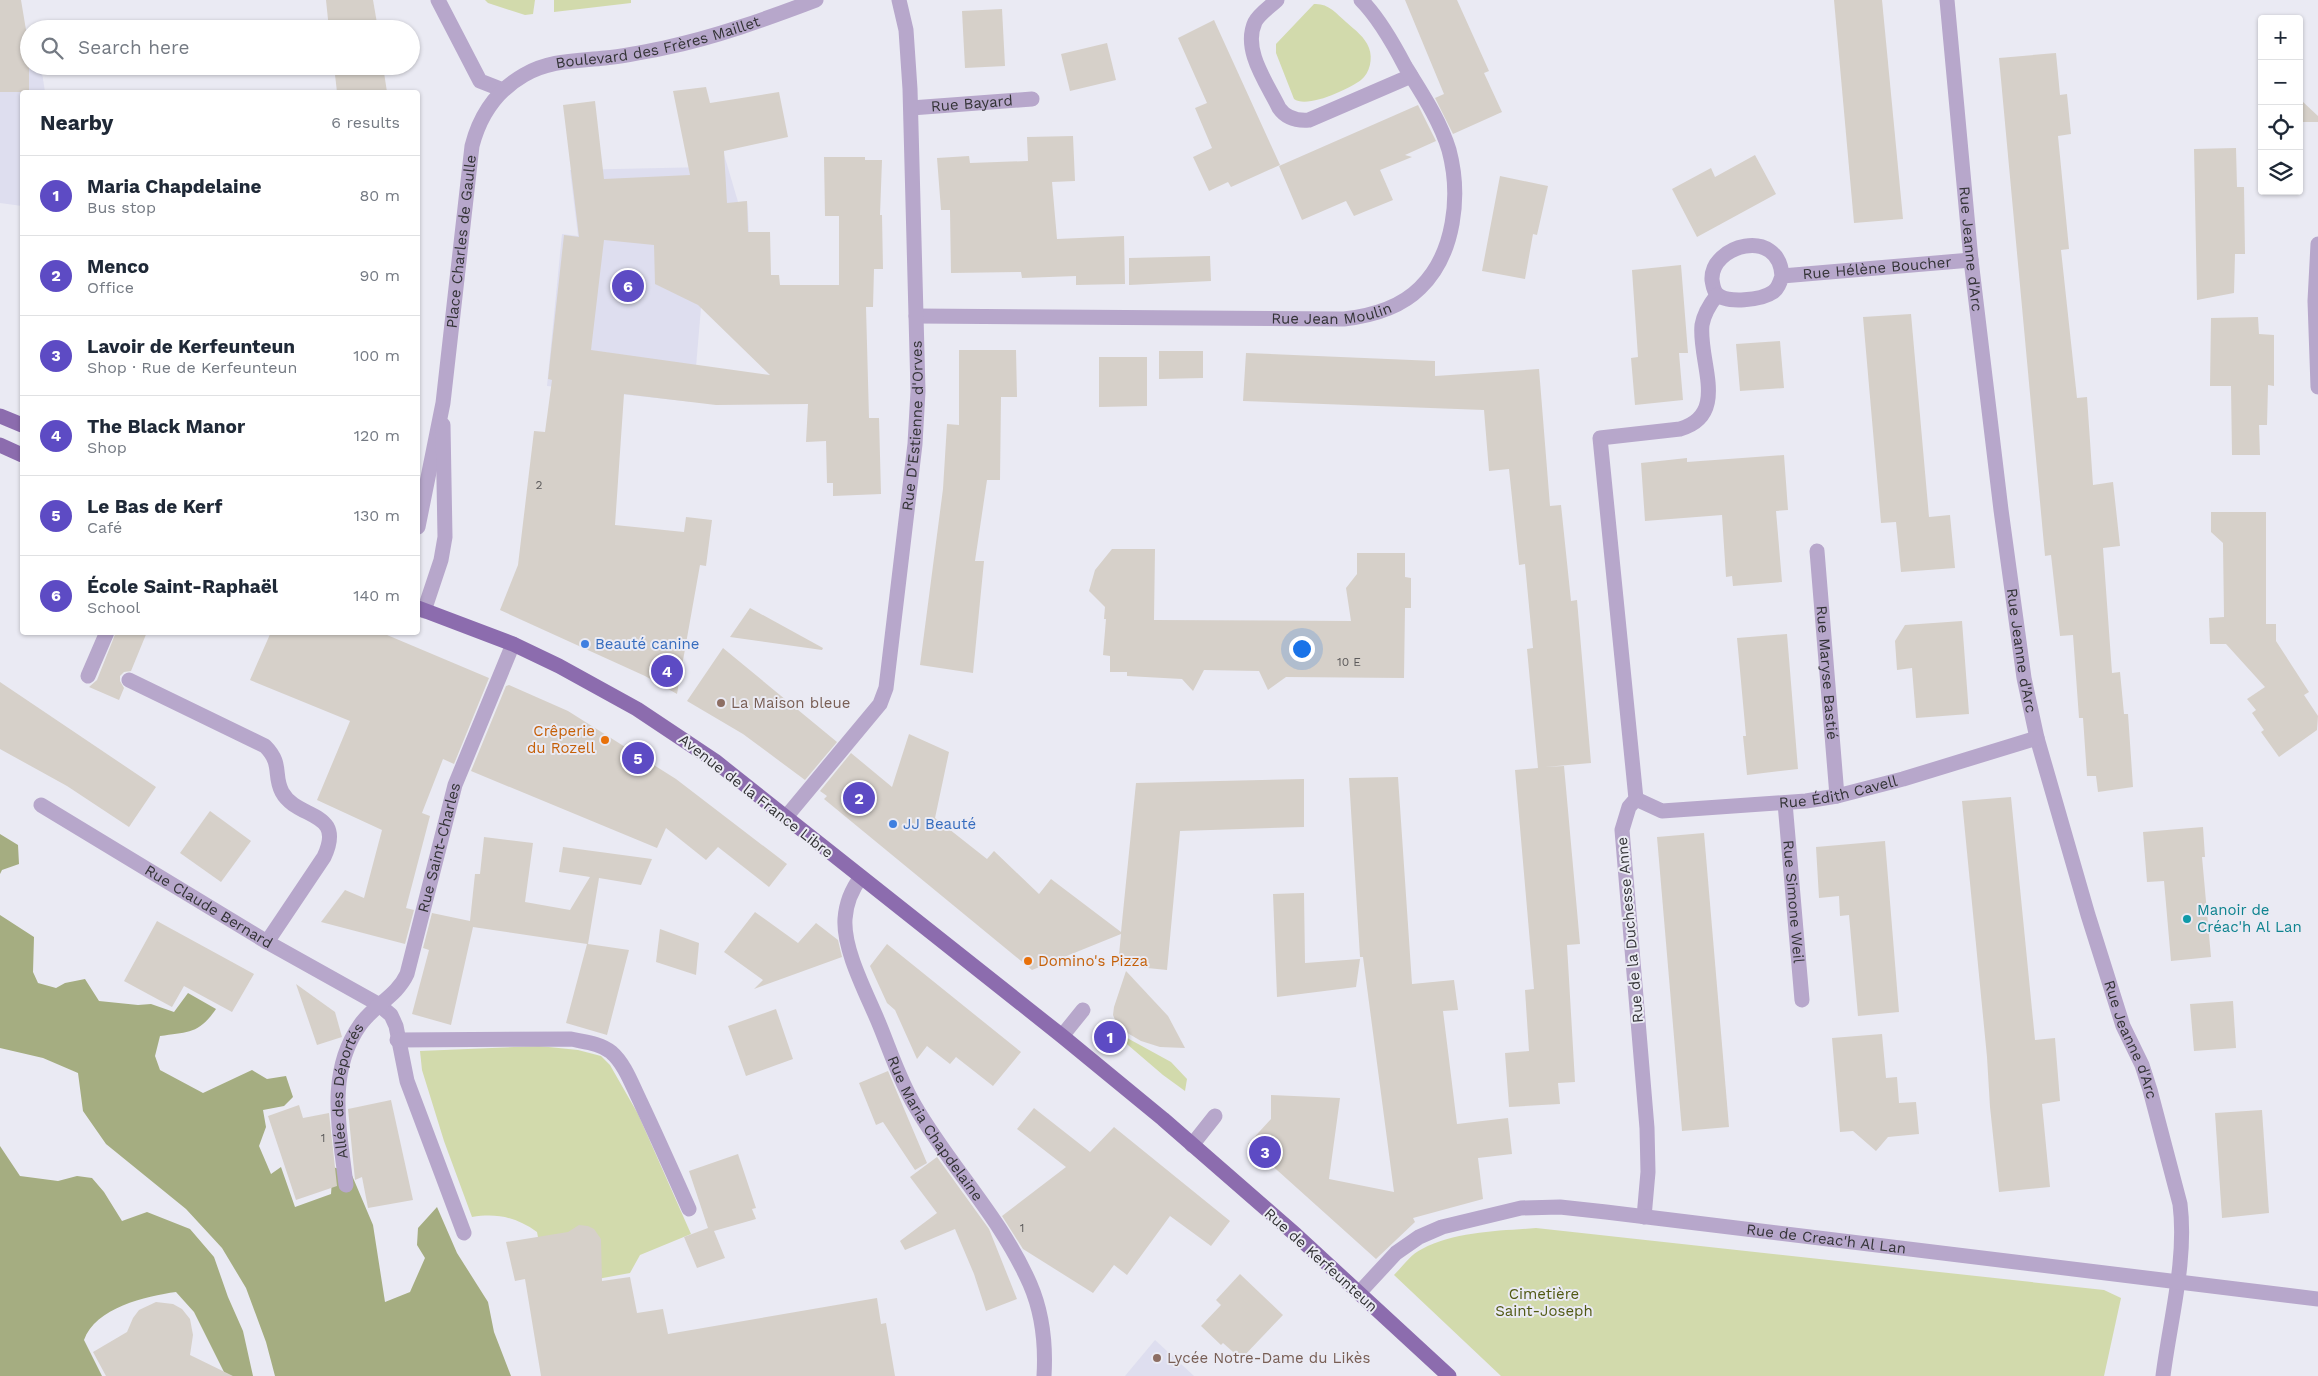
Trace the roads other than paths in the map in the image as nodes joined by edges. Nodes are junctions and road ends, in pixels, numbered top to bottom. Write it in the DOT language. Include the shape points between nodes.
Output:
graph roads {
  1 [pos="438,0"];
  2 [pos="816,0"];
  3 [pos="899,0"];
  4 [pos="1277,0"];
  5 [pos="1361,0"];
  6 [pos="1947,0"];
  7 [pos="1412,76"];
  8 [pos="503,90"];
  9 [pos="1032,99"];
  10 [pos="911,108"];
  11 [pos="2318,244"];
  12 [pos="1972,260"];
  13 [pos="1782,276"];
  14 [pos="1717,295"];
  15 [pos="916,316"];
  16 [pos="2318,387"];
  17 [pos="443,403"];
  18 [pos="0,416"];
  19 [pos="20,424"];
  20 [pos="0,445"];
  21 [pos="20,454"];
  22 [pos="420,517"];
  23 [pos="1817,551"];
  24 [pos="421,610"];
  25 [pos="106,635"];
  26 [pos="513,644"];
  27 [pos="88,676"];
  28 [pos="129,680"];
  29 [pos="2037,738"];
  30 [pos="1838,796"];
  31 [pos="1636,798"];
  32 [pos="1785,803"];
  33 [pos="41,805"];
  34 [pos="786,817"];
  35 [pos="861,877"];
  36 [pos="267,942"];
  37 [pos="1802,1000"];
  38 [pos="378,1004"];
  39 [pos="1083,1010"];
  40 [pos="1062,1036"];
  41 [pos="397,1040"];
  42 [pos="1215,1116"];
  43 [pos="1192,1145"];
  44 [pos="346,1185"];
  45 [pos="688,1209"];
  46 [pos="1644,1217"];
  47 [pos="464,1233"];
  48 [pos="2177,1282"];
  49 [pos="1359,1293"];
  50 [pos="2318,1299"];
  51 [pos="1044,1376"];
  52 [pos="1448,1376"];
  53 [pos="2162,1376"];
  1 -- 8 [label="street" via="480,81"];
  2 -- 8 [label="street, Boulevard des Frères Maillet" via="733,30 685,43 624,55 553,63 524,75"];
  3 -- 10 [label="street, Rue D'Estienne d'Orves" via="906,30"];
  4 -- 7 [label="street" via="1256,21 1251,35 1252,50 1278,108 1284,114 1300,121 1308,120"];
  5 -- 7 [label="street, Rue Jean Moulin" via="1378,20"];
  6 -- 12 [label="street, Rue Jeanne d'Arc"];
  7 -- 15 [label="street, Rue Jean Moulin" via="1448,148 1456,188 1453,218 1441,256 1431,274 1419,289 1387,308 1362,317 1325,320"];
  8 -- 17 [label="street, Place Charles de Gaulle" via="482,115 472,146"];
  9 -- 10 [label="street, Rue Bayard"];
  10 -- 15 [label="street, Rue D'Estienne d'Orves"];
  11 -- 16 [label="street" via="2315,301"];
  12 -- 13 [label="street, Rue Hélène Boucher"];
  12 -- 29 [label="street, Rue Jeanne d'Arc" via="2010,578 2024,678"];
  13 -- 14 [label="street, Rue Hélène Boucher" via="1773,292 1762,297 1736,300"];
  13 -- 14 [label="street, Rue Hélène Boucher" via="1778,256 1770,249 1751,245 1725,254 1714,266 1713,287"];
  14 -- 31 [label="street" via="1708,306 1702,324 1708,406 1699,421 1680,429 1600,438"];
  15 -- 34 [label="street, Rue D'Estienne d'Orves" via="917,423 884,696"];
  17 -- 22 [label="street, Place Charles de Gaulle"];
  17 -- 24 [label="street, Place Charles de Gaulle" via="445,536 442,560"];
  18 -- 19 [label="main road"];
  20 -- 21 [label="main road"];
  23 -- 30 [label="street, Rue Maryse Bastié"];
  24 -- 26 [label="main road, Avenue de la France Libre"];
  25 -- 27 [label="street"];
  26 -- 34 [label="main road, Avenue de la France Libre" via="606,692 673,732"];
  26 -- 38 [label="street, Rue Saint-Charles" via="455,785 407,974 401,986"];
  28 -- 36 [label="street" via="265,746 274,755 282,792 326,825 330,844 324,857"];
  29 -- 30 [label="street, Rue Édith Cavell"];
  29 -- 48 [label="street, Rue Jeanne d'Arc" via="2108,982 2123,1026 2142,1065 2175,1180 2182,1220"];
  30 -- 32 [label="street, Rue Édith Cavell"];
  31 -- 32 [label="street, Rue Édith Cavell" via="1662,811"];
  31 -- 46 [label="street, Rue de la Duchesse Anne" via="1628,807 1622,830 1647,1135"];
  32 -- 37 [label="street, Rue Simone Weil"];
  33 -- 36 [label="street, Rue Claude Bernard"];
  34 -- 35 [label="main road, Avenue de la France Libre"];
  35 -- 40 [label="main road, Avenue de la France Libre"];
  35 -- 51 [label="street, Rue Maria Chapdelaine" via="851,894 845,920 848,944 857,969 914,1105 999,1225 1030,1284 1046,1341"];
  36 -- 38 [label="street, Rue Claude Bernard"];
  38 -- 41 [label="street" via="391,1015"];
  38 -- 44 [label="street, Allée des Déportés" via="353,1038 338,1081 337,1103"];
  39 -- 40 [label="street"];
  40 -- 43 [label="main road, Avenue de la France Libre"];
  41 -- 45 [label="street" via="571,1039 609,1051 625,1070 657,1134"];
  41 -- 47 [label="street" via="406,1081"];
  42 -- 43 [label="street"];
  43 -- 49 [label="main road, Rue de Kerfeunteun"];
  46 -- 48 [label="street, Rue de Creac'h Al Lan"];
  46 -- 49 [label="street, Rue de Creac'h Al Lan" via="1542,1207 1521,1208 1458,1222 1406,1245"];
  48 -- 50 [label="street, Rue de Creac'h Al Lan"];
  48 -- 53 [label="street, Rue Jeanne d'Arc"];
  49 -- 52 [label="main road, Rue de Kerfeunteun"];
}
